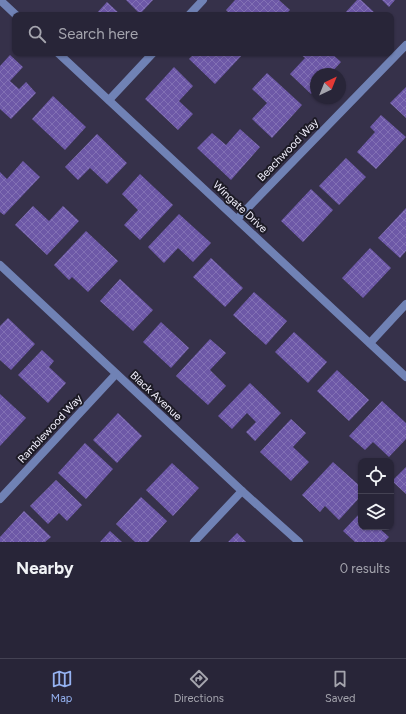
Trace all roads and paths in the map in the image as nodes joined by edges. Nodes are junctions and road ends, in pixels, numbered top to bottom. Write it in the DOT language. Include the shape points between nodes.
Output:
graph roads {
  1 [pos="0,0"];
  2 [pos="203,0"];
  3 [pos="13,12"];
  4 [pos="192,12"];
  5 [pos="406,45"];
  6 [pos="61,56"];
  7 [pos="150,56"];
  8 [pos="109,100"];
  9 [pos="237,219"];
  10 [pos="0,265"];
  11 [pos="406,304"];
  12 [pos="370,343"];
  13 [pos="116,374"];
  14 [pos="406,377"];
  15 [pos="242,491"];
  16 [pos="0,499"];
  17 [pos="194,542"];
  18 [pos="299,542"];
  1 -- 3 [label="street"];
  2 -- 4 [label="street"];
  5 -- 9 [label="street, Beachwood Way"];
  6 -- 8 [label="street, Wingate Drive"];
  7 -- 8 [label="street"];
  8 -- 9 [label="street, Wingate Drive"];
  9 -- 12 [label="street, Wingate Drive"];
  10 -- 13 [label="street, Black Avenue"];
  11 -- 12 [label="street"];
  12 -- 14 [label="street, Wingate Drive"];
  13 -- 15 [label="street, Black Avenue"];
  13 -- 16 [label="street, Ramblewood Way"];
  15 -- 17 [label="street"];
  15 -- 18 [label="street, Black Avenue"];
}
